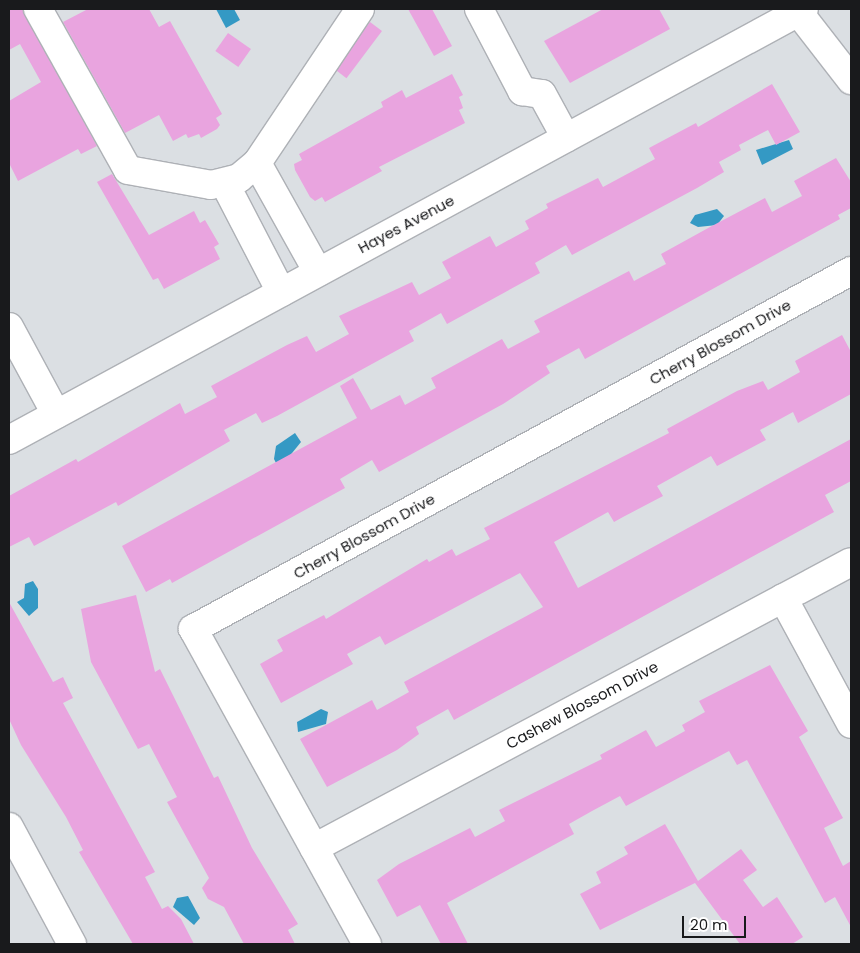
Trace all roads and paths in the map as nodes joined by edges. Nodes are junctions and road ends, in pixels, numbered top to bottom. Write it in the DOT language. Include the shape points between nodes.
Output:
graph roads {
  1 [pos="38,9"];
  2 [pos="360,9"];
  3 [pos="478,9"];
  4 [pos="799,9"];
  5 [pos="851,80"];
  6 [pos="566,138"];
  7 [pos="257,162"];
  8 [pos="225,184"];
  9 [pos="851,271"];
  10 [pos="318,272"];
  11 [pos="282,292"];
  12 [pos="9,327"];
  13 [pos="56,414"];
  14 [pos="9,440"];
  15 [pos="851,562"];
  16 [pos="783,598"];
  17 [pos="851,724"];
  18 [pos="9,827"];
  19 [pos="314,848"];
  20 [pos="72,944"];
  21 [pos="367,944"];
  1 -- 8 [label="street" via="128,170"];
  2 -- 7 [label="street"];
  3 -- 6 [label="street" via="522,91 542,94"];
  4 -- 5 [label="street"];
  4 -- 6 [label="street, Hayes Avenue"];
  6 -- 10 [label="street, Hayes Avenue"];
  7 -- 8 [label="street"];
  7 -- 10 [label="street"];
  8 -- 11 [label="street"];
  9 -- 19 [label="street, Cherry Blossom Drive" via="193,629"];
  10 -- 11 [label="street, Hayes Avenue"];
  11 -- 13 [label="street, Hayes Avenue"];
  12 -- 13 [label="street"];
  13 -- 14 [label="street, Hayes Avenue"];
  15 -- 16 [label="street, Cashew Blossom Drive"];
  16 -- 17 [label="street"];
  16 -- 19 [label="street, Cashew Blossom Drive"];
  18 -- 20 [label="street"];
  19 -- 21 [label="street, Cherry Blossom Drive"];
}
